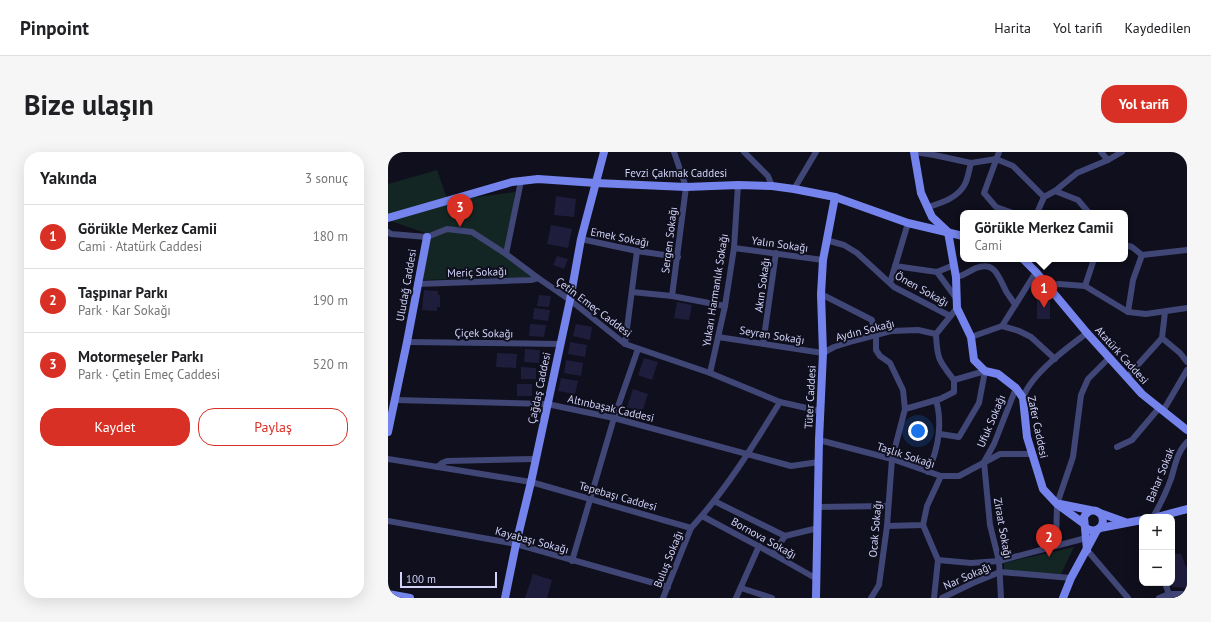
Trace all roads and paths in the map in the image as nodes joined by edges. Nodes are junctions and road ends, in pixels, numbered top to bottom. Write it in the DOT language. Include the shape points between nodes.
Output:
graph roads {
  1 [pos="604,152"];
  2 [pos="674,152"];
  3 [pos="744,152"];
  4 [pos="816,152"];
  5 [pos="915,152"];
  6 [pos="999,152"];
  7 [pos="1101,152"];
  8 [pos="1122,152"];
  9 [pos="947,155"];
  10 [pos="996,159"];
  11 [pos="1108,160"];
  12 [pos="971,163"];
  13 [pos="521,181"];
  14 [pos="596,183"];
  15 [pos="738,185"];
  16 [pos="772,186"];
  17 [pos="686,187"];
  18 [pos="794,189"];
  19 [pos="1055,191"];
  20 [pos="835,197"];
  21 [pos="1044,197"];
  22 [pos="928,207"];
  23 [pos="1004,210"];
  24 [pos="1040,210"];
  25 [pos="1087,210"];
  26 [pos="388,218"];
  27 [pos="908,222"];
  28 [pos="388,232"];
  29 [pos="948,232"];
  30 [pos="960,235"];
  31 [pos="426,237"];
  32 [pos="581,239"];
  33 [pos="826,240"];
  34 [pos="1128,246"];
  35 [pos="734,248"];
  36 [pos="1187,250"];
  37 [pos="637,251"];
  38 [pos="776,253"];
  39 [pos="506,254"];
  40 [pos="1142,255"];
  41 [pos="678,256"];
  42 [pos="823,260"];
  43 [pos="1026,262"];
  44 [pos="1093,262"];
  45 [pos="954,265"];
  46 [pos="895,266"];
  47 [pos="937,272"];
  48 [pos="1036,272"];
  49 [pos="956,277"];
  50 [pos="538,278"];
  51 [pos="890,283"];
  52 [pos="417,284"];
  53 [pos="1049,286"];
  54 [pos="1085,286"];
  55 [pos="632,292"];
  56 [pos="821,294"];
  57 [pos="672,296"];
  58 [pos="956,298"];
  59 [pos="570,300"];
  60 [pos="1015,304"];
  61 [pos="725,306"];
  62 [pos="957,308"];
  63 [pos="1187,308"];
  64 [pos="1128,312"];
  65 [pos="1165,312"];
  66 [pos="950,316"];
  67 [pos="1002,326"];
  68 [pos="1087,333"];
  69 [pos="936,334"];
  70 [pos="876,336"];
  71 [pos="718,337"];
  72 [pos="970,337"];
  73 [pos="1162,338"];
  74 [pos="407,342"];
  75 [pos="560,344"];
  76 [pos="624,344"];
  77 [pos="763,344"];
  78 [pos="638,349"];
  79 [pos="823,353"];
  80 [pos="1109,358"];
  81 [pos="1055,359"];
  82 [pos="1187,362"];
  83 [pos="1187,370"];
  84 [pos="984,371"];
  85 [pos="710,373"];
  86 [pos="1127,377"];
  87 [pos="954,380"];
  88 [pos="1016,388"];
  89 [pos="1023,398"];
  90 [pos="395,400"];
  91 [pos="936,400"];
  92 [pos="780,402"];
  93 [pos="547,404"];
  94 [pos="905,409"];
  95 [pos="1161,409"];
  96 [pos="820,411"];
  97 [pos="614,418"];
  98 [pos="1187,430"];
  99 [pos="388,432"];
  100 [pos="940,434"];
  101 [pos="819,440"];
  102 [pos="1187,442"];
  103 [pos="1117,447"];
  104 [pos="748,454"];
  105 [pos="1031,454"];
  106 [pos="388,459"];
  107 [pos="535,459"];
  108 [pos="892,459"];
  109 [pos="819,462"];
  110 [pos="984,462"];
  111 [pos="437,467"];
  112 [pos="928,472"];
  113 [pos="941,476"];
  114 [pos="531,482"];
  115 [pos="591,499"];
  116 [pos="714,501"];
  117 [pos="1057,504"];
  118 [pos="888,506"];
  119 [pos="818,507"];
  120 [pos="1090,510"];
  121 [pos="1187,510"];
  122 [pos="1100,513"];
  123 [pos="1155,514"];
  124 [pos="1170,514"];
  125 [pos="702,516"];
  126 [pos="1139,520"];
  127 [pos="388,521"];
  128 [pos="1126,522"];
  129 [pos="923,525"];
  130 [pos="1084,525"];
  131 [pos="887,526"];
  132 [pos="691,528"];
  133 [pos="818,528"];
  134 [pos="1098,529"];
  135 [pos="785,536"];
  136 [pos="1086,538"];
  137 [pos="516,544"];
  138 [pos="1056,545"];
  139 [pos="759,546"];
  140 [pos="1087,550"];
  141 [pos="773,554"];
  142 [pos="938,560"];
  143 [pos="999,560"];
  144 [pos="572,561"];
  145 [pos="1000,572"];
  146 [pos="1071,578"];
  147 [pos="817,579"];
  148 [pos="1166,586"];
  149 [pos="668,587"];
  150 [pos="741,588"];
  151 [pos="388,594"];
  152 [pos="1187,594"];
  153 [pos="1170,596"];
  154 [pos="410,598"];
  155 [pos="505,598"];
  156 [pos="663,598"];
  157 [pos="736,598"];
  158 [pos="772,598"];
  159 [pos="816,598"];
  160 [pos="871,598"];
  161 [pos="934,598"];
  162 [pos="942,598"];
  163 [pos="1001,598"];
  164 [pos="1063,598"];
  165 [pos="1128,598"];
  166 [pos="1159,598"];
  1 -- 14 [label="street, Çağdaş Caddesi"];
  2 -- 17 [label="street"];
  3 -- 16 [label="street" via="768,176"];
  4 -- 18 [label="street"];
  5 -- 9 [label="street"];
  5 -- 22 [label="street" via="921,193"];
  6 -- 10 [label="street"];
  7 -- 11 [label="street"];
  8 -- 11 [label="street"];
  9 -- 12 [label="street"];
  10 -- 12 [label="street"];
  10 -- 21 [label="street" via="1013,166"];
  10 -- 23 [label="street" via="984,193 996,207"];
  11 -- 19 [label="street" via="1077,173"];
  12 -- 22 [label="street" via="964,185 956,195"];
  13 -- 14 [label="street, Fevzi Çakmak Caddesi" via="538,179"];
  13 -- 26 [label="street, Fevzi Çakmak Caddesi"];
  13 -- 39 [label="street"];
  14 -- 17 [label="street, Fevzi Çakmak Caddesi"];
  14 -- 32 [label="street, Çağdaş Caddesi"];
  15 -- 16 [label="street, Fevzi Çakmak Caddesi"];
  15 -- 17 [label="street, Fevzi Çakmak Caddesi"];
  15 -- 35 [label="street, Yukarı Harmanlık Sokağı"];
  16 -- 18 [label="street, Fevzi Çakmak Caddesi"];
  17 -- 41 [label="street, Sergen Sokağı"];
  18 -- 20 [label="street, Fevzi Çakmak Caddesi"];
  19 -- 21 [label="street"];
  19 -- 25 [label="street" via="1078,200"];
  20 -- 27 [label="street, Fevzi Çakmak Caddesi"];
  20 -- 33 [label="street, Tüter Caddesi"];
  21 -- 24 [label="street"];
  22 -- 29 [label="street" via="932,216"];
  27 -- 29 [label="street, Fevzi Çakmak Caddesi"];
  27 -- 46 [label="street"];
  28 -- 31 [label="street, Çetin Emeç Caddesi"];
  29 -- 30 [label="street, Fevzi Çakmak Caddesi"];
  29 -- 45 [label="street"];
  31 -- 39 [label="street, Çetin Emeç Caddesi" via="447,229 472,232"];
  31 -- 52 [label="street, Uludağ Caddesi"];
  32 -- 37 [label="street, Emek Sokağı"];
  32 -- 59 [label="street, Çağdaş Caddesi"];
  33 -- 42 [label="street, Tüter Caddesi"];
  33 -- 51 [label="street, Önen Sokağı" via="857,252"];
  34 -- 40 [label="street"];
  35 -- 38 [label="street, Yalın Sokağı"];
  35 -- 61 [label="street, Yukarı Harmanlık Sokağı"];
  36 -- 40 [label="street"];
  37 -- 41 [label="street, Emek Sokağı"];
  37 -- 55 [label="street"];
  38 -- 42 [label="street, Yalın Sokağı"];
  38 -- 77 [label="street, Akın Sokağı"];
  39 -- 50 [label="street, Çetin Emeç Caddesi"];
  40 -- 64 [label="street" via="1133,280"];
  41 -- 57 [label="street, Sergen Sokağı"];
  42 -- 56 [label="street, Tüter Caddesi"];
  43 -- 48 [label="street"];
  44 -- 54 [label="street"];
  45 -- 47 [label="street"];
  45 -- 49 [label="street"];
  46 -- 47 [label="street"];
  46 -- 51 [label="street"];
  47 -- 58 [label="street"];
  48 -- 53 [label="street"];
  48 -- 60 [label="street"];
  49 -- 58 [label="street"];
  49 -- 60 [label="street" via="976,268 986,266 993,269"];
  50 -- 52 [label="street, Meriç Sokağı"];
  50 -- 59 [label="street, Çetin Emeç Caddesi"];
  51 -- 66 [label="street, Önen Sokağı"];
  52 -- 74 [label="street, Uludağ Caddesi"];
  53 -- 54 [label="street"];
  53 -- 68 [label="street, Atatürk Caddesi"];
  54 -- 64 [label="street"];
  55 -- 57 [label="street"];
  55 -- 76 [label="street"];
  56 -- 70 [label="street" via="872,320"];
  56 -- 79 [label="street, Tüter Caddesi"];
  57 -- 61 [label="street"];
  58 -- 62 [label="street"];
  59 -- 75 [label="street, Çağdaş Caddesi"];
  59 -- 76 [label="street, Çetin Emeç Caddesi"];
  60 -- 67 [label="street"];
  61 -- 71 [label="street, Yukarı Harmanlık Sokağı"];
  62 -- 66 [label="street"];
  62 -- 72 [label="street"];
  63 -- 65 [label="street"];
  64 -- 65 [label="street"];
  65 -- 73 [label="street"];
  66 -- 69 [label="street"];
  67 -- 72 [label="street"];
  67 -- 81 [label="street" via="1031,337"];
  68 -- 80 [label="street, Atatürk Caddesi"];
  68 -- 81 [label="street"];
  69 -- 70 [label="street, Aydın Sokağı" via="918,330 891,331"];
  69 -- 87 [label="street" via="937,355"];
  70 -- 79 [label="street, Aydın Sokağı" via="834,347"];
  70 -- 94 [label="street" via="876,350 890,362 903,390"];
  71 -- 77 [label="street, Seyran Sokağı"];
  71 -- 85 [label="street, Yukarı Harmanlık Sokağı"];
  72 -- 84 [label="street" via="974,360"];
  73 -- 82 [label="street"];
  73 -- 86 [label="street"];
  74 -- 75 [label="street, Çiçek Sokağı"];
  74 -- 90 [label="street, Uludağ Caddesi"];
  75 -- 93 [label="street, Çağdaş Caddesi"];
  76 -- 78 [label="street, Çetin Emeç Caddesi"];
  77 -- 79 [label="street, Seyran Sokağı"];
  78 -- 85 [label="street, Çetin Emeç Caddesi"];
  78 -- 97 [label="street"];
  79 -- 96 [label="street, Tüter Caddesi"];
  80 -- 86 [label="street, Atatürk Caddesi"];
  80 -- 117 [label="street" via="1088,379 1080,395 1073,457"];
  81 -- 89 [label="street" via="1038,376"];
  83 -- 95 [label="street"];
  84 -- 87 [label="street"];
  84 -- 88 [label="street, Zafer Caddesi" via="998,374"];
  84 -- 100 [label="street" via="979,403 959,437"];
  85 -- 92 [label="street, Çetin Emeç Caddesi"];
  86 -- 95 [label="street, Atatürk Caddesi" via="1142,394"];
  87 -- 91 [label="street" via="954,392"];
  88 -- 89 [label="street, Zafer Caddesi"];
  88 -- 110 [label="street, Ufuk Sokağı" via="994,444"];
  89 -- 105 [label="street, Zafer Caddesi"];
  90 -- 93 [label="street, Altınbaşak Caddesi"];
  90 -- 99 [label="street, Uludağ Caddesi"];
  91 -- 94 [label="street"];
  91 -- 100 [label="street"];
  92 -- 96 [label="street, Çetin Emeç Caddesi"];
  92 -- 104 [label="street"];
  93 -- 97 [label="street, Altınbaşak Caddesi"];
  93 -- 107 [label="street, Çağdaş Caddesi"];
  94 -- 108 [label="street, Ocak Sokağı"];
  95 -- 98 [label="street, Atatürk Caddesi"];
  95 -- 103 [label="street" via="1132,440"];
  96 -- 101 [label="street, Tüter Caddesi"];
  97 -- 104 [label="street, Altınbaşak Caddesi"];
  97 -- 115 [label="street"];
  100 -- 112 [label="street"];
  101 -- 108 [label="street, Taşlık Sokağı"];
  101 -- 109 [label="street, Tüter Caddesi"];
  102 -- 123 [label="street, Bahar Sokak" via="1177,457 1164,498"];
  104 -- 109 [label="street, Altınbaşak Caddesi" via="791,466"];
  104 -- 116 [label="street"];
  105 -- 110 [label="street, Taşlık Sokağı" via="1000,454"];
  105 -- 117 [label="street, Zafer Caddesi" via="1043,488"];
  106 -- 111 [label="street, Tepebaşı Caddesi"];
  107 -- 111 [label="street" via="447,461"];
  107 -- 114 [label="street, Çağdaş Caddesi"];
  108 -- 112 [label="street, Taşlık Sokağı"];
  108 -- 118 [label="street, Ocak Sokağı"];
  109 -- 119 [label="street, Tüter Caddesi"];
  110 -- 113 [label="street, Taşlık Sokağı" via="959,476"];
  110 -- 143 [label="street, Ziraat Sokağı" via="990,525"];
  111 -- 114 [label="street, Tepebaşı Caddesi"];
  112 -- 113 [label="street, Taşlık Sokağı"];
  113 -- 129 [label="street" via="927,506"];
  114 -- 115 [label="street, Tepebaşı Caddesi"];
  114 -- 137 [label="street, Çağdaş Caddesi"];
  115 -- 132 [label="street, Tepebaşı Caddesi"];
  115 -- 144 [label="street"];
  116 -- 125 [label="street"];
  116 -- 135 [label="street"];
  117 -- 120 [label="street"];
  117 -- 130 [label="street, Zafer Caddesi"];
  117 -- 138 [label="street"];
  118 -- 119 [label="street"];
  118 -- 131 [label="street, Ocak Sokağı"];
  119 -- 133 [label="street, Tüter Caddesi"];
  120 -- 122 [label="street"];
  120 -- 130 [label="street" via="1085,514"];
  121 -- 124 [label="street"];
  122 -- 128 [label="street"];
  122 -- 134 [label="street" via="1104,519"];
  125 -- 132 [label="street"];
  125 -- 139 [label="street, Bornova Sokağı"];
  126 -- 128 [label="street"];
  127 -- 137 [label="street, Kayabaşı Sokağı"];
  128 -- 134 [label="street"];
  129 -- 131 [label="street"];
  129 -- 142 [label="street"];
  130 -- 134 [label="street" via="1090,530"];
  130 -- 136 [label="street"];
  131 -- 160 [label="street, Ocak Sokağı" via="880,585"];
  132 -- 149 [label="street, Buluş Sokağı"];
  133 -- 135 [label="street"];
  133 -- 147 [label="street, Tüter Caddesi"];
  134 -- 140 [label="street"];
  135 -- 141 [label="street"];
  136 -- 138 [label="street"];
  136 -- 140 [label="street"];
  137 -- 144 [label="street, Kayabaşı Sokağı"];
  137 -- 155 [label="street, Çağdaş Caddesi"];
  138 -- 143 [label="street"];
  139 -- 141 [label="street, Bornova Sokağı"];
  139 -- 150 [label="street"];
  140 -- 146 [label="street"];
  140 -- 165 [label="street"];
  141 -- 147 [label="street, Bornova Sokağı"];
  142 -- 143 [label="street" via="971,563"];
  142 -- 161 [label="street"];
  143 -- 145 [label="street, Ziraat Sokağı"];
  144 -- 149 [label="street, Kayabaşı Sokağı"];
  145 -- 146 [label="street, Nar Sokağı"];
  145 -- 162 [label="street, Nar Sokağı"];
  145 -- 163 [label="street, Ziraat Sokağı"];
  146 -- 164 [label="street"];
  147 -- 159 [label="street, Tüter Caddesi"];
  148 -- 153 [label="street"];
  149 -- 156 [label="street, Buluş Sokağı"];
  150 -- 157 [label="street"];
  150 -- 158 [label="street"];
  151 -- 154 [label="street"];
  152 -- 153 [label="street"];
  153 -- 166 [label="street"];
}
